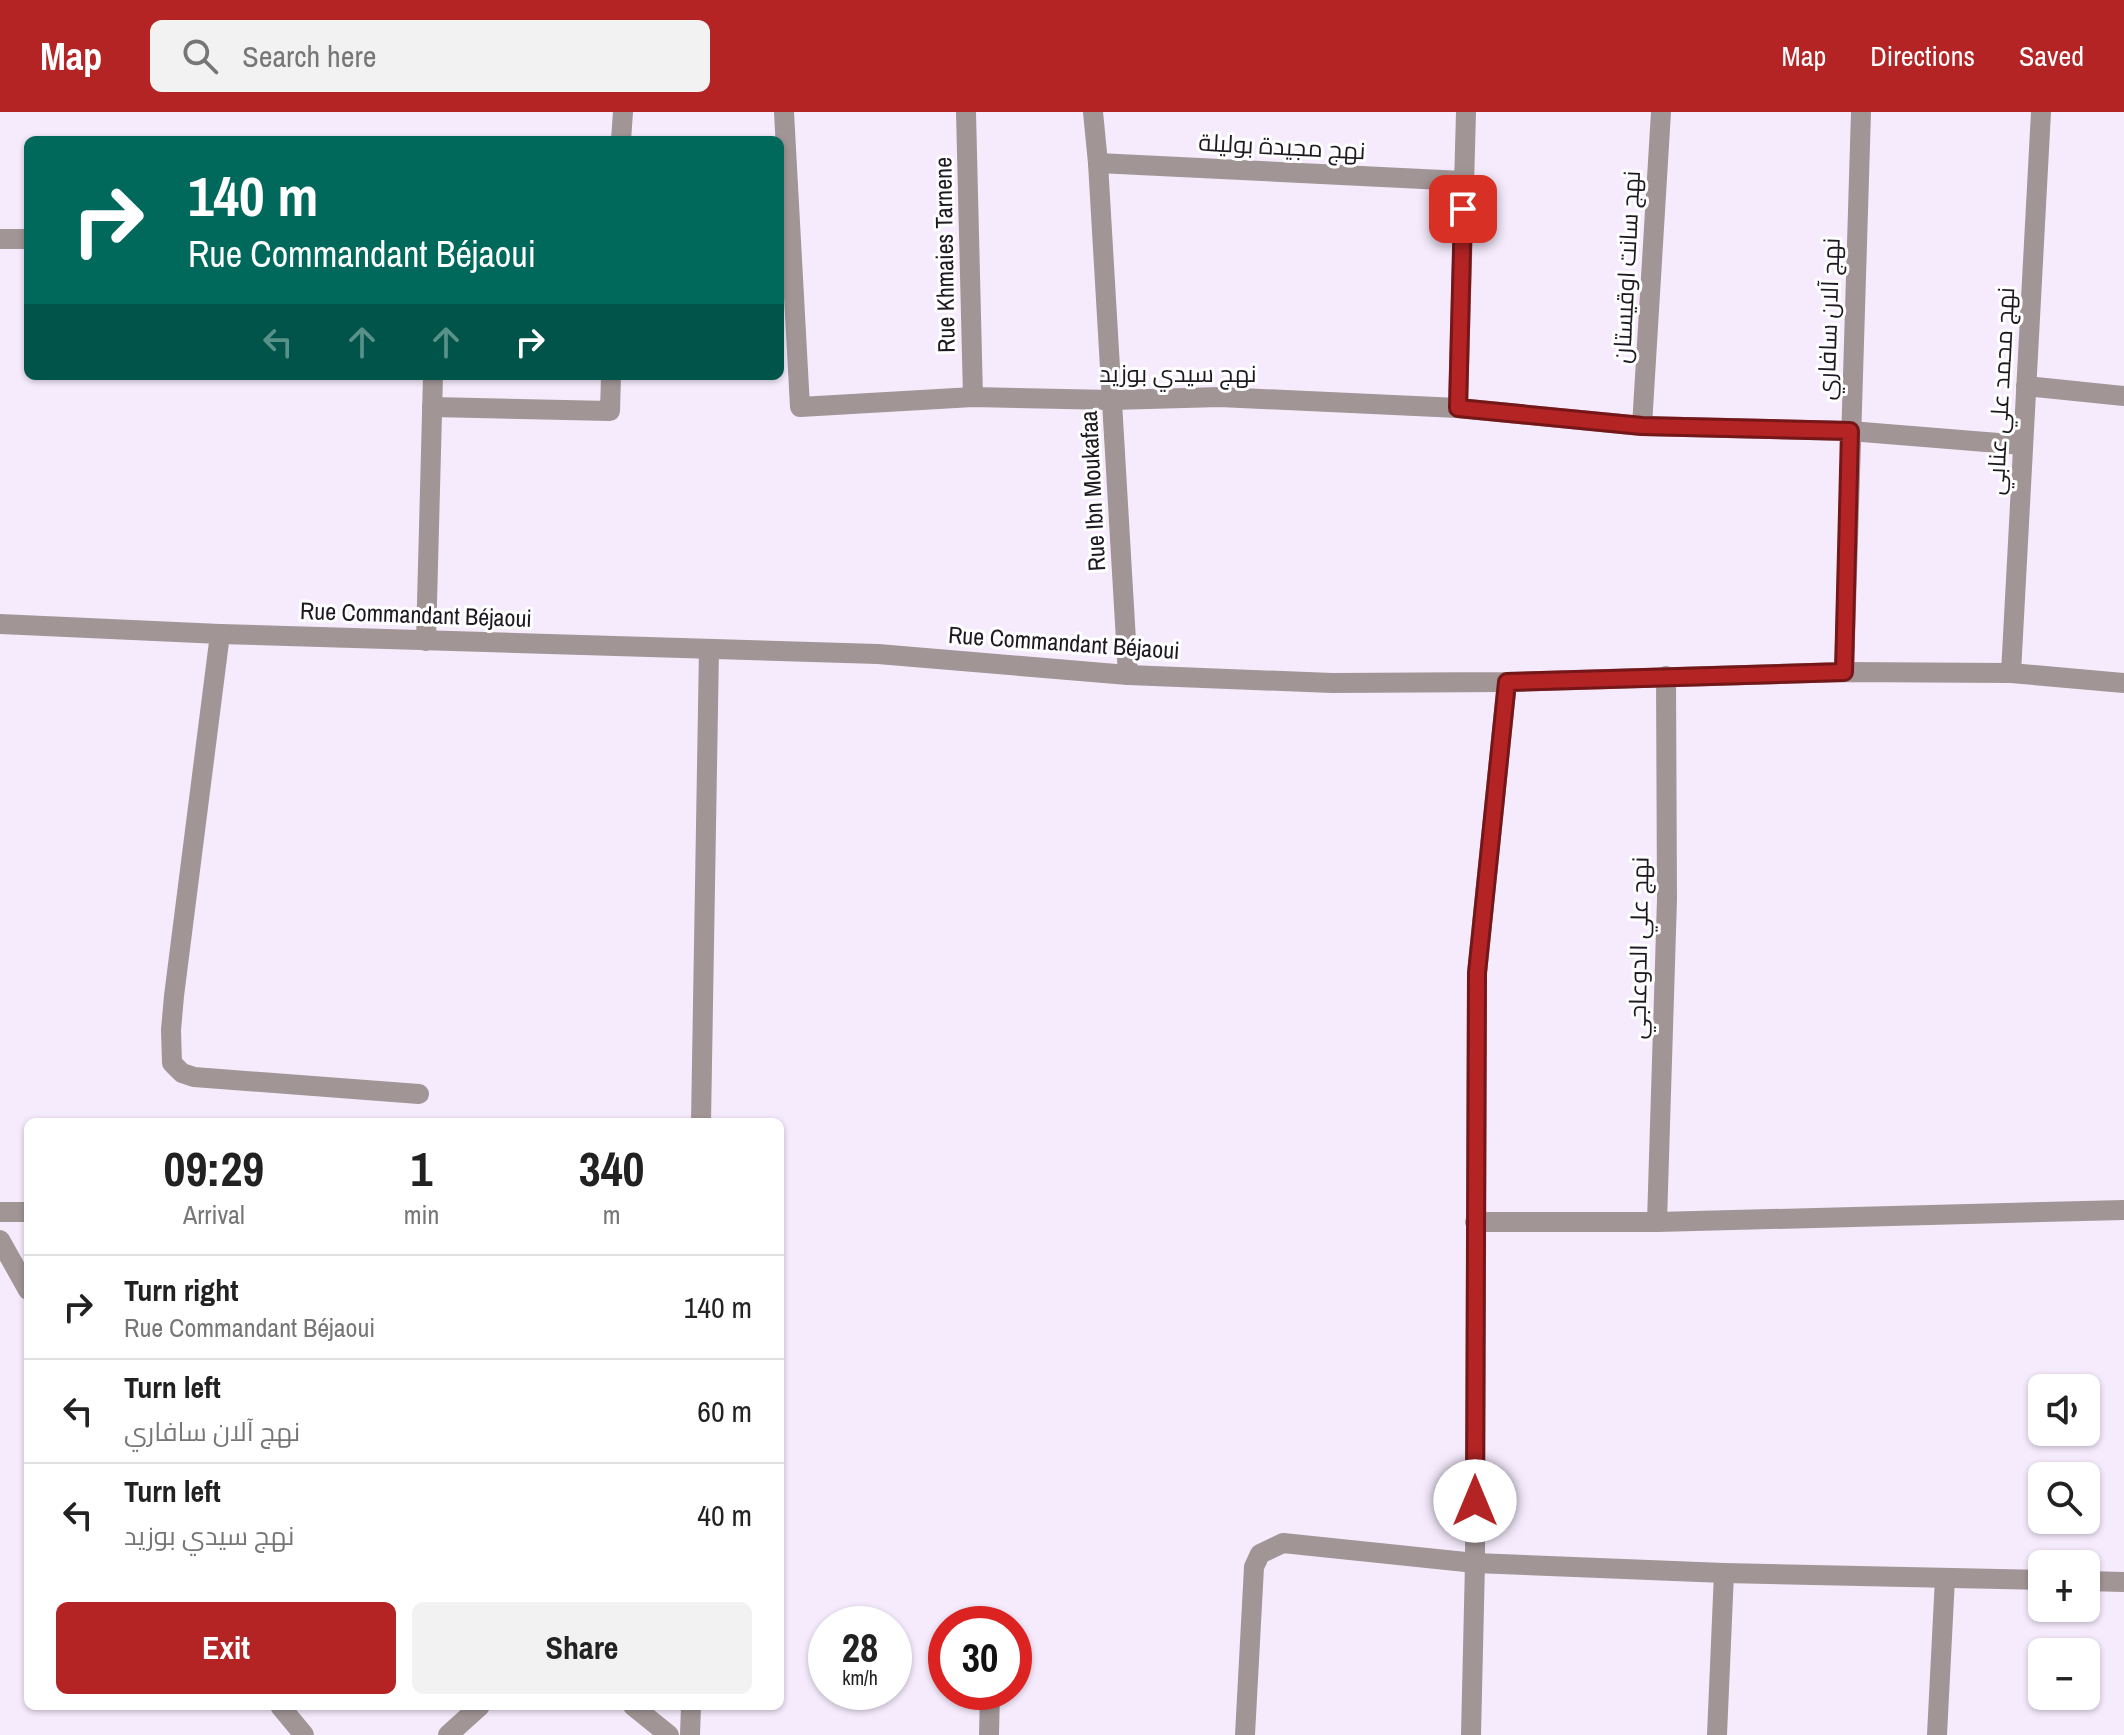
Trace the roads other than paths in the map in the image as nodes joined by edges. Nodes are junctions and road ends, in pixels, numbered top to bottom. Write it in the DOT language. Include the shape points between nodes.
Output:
graph roads {
  1 [pos="623,112"];
  2 [pos="784,112"];
  3 [pos="966,112"];
  4 [pos="1093,112"];
  5 [pos="1466,112"];
  6 [pos="1661,112"];
  7 [pos="1861,112"];
  8 [pos="2041,112"];
  9 [pos="621,136"];
  10 [pos="1098,163"];
  11 [pos="1463,181"];
  12 [pos="0,239"];
  13 [pos="24,239"];
  14 [pos="433,380"];
  15 [pos="611,380"];
  16 [pos="2026,386"];
  17 [pos="2124,396"];
  18 [pos="973,397"];
  19 [pos="1112,400"];
  20 [pos="432,407"];
  21 [pos="1458,408"];
  22 [pos="1642,426"];
  23 [pos="1850,431"];
  24 [pos="2023,445"];
  25 [pos="0,624"];
  26 [pos="220,634"];
  27 [pos="426,641"];
  28 [pos="709,649"];
  29 [pos="1844,672"];
  30 [pos="2011,673"];
  31 [pos="1128,675"];
  32 [pos="1666,676"];
  33 [pos="1507,682"];
  34 [pos="2124,683"];
  35 [pos="419,1094"];
  36 [pos="701,1118"];
  37 [pos="2124,1210"];
  38 [pos="0,1212"];
  39 [pos="24,1212"];
  40 [pos="1475,1222"];
  41 [pos="1657,1222"];
  42 [pos="0,1240"];
  43 [pos="24,1283"];
  44 [pos="1475,1563"];
  45 [pos="1724,1573"];
  46 [pos="1945,1578"];
  47 [pos="2028,1580"];
  48 [pos="2100,1581"];
  49 [pos="2124,1582"];
  50 [pos="283,1710"];
  51 [pos="476,1710"];
  52 [pos="638,1710"];
  53 [pos="691,1710"];
  54 [pos="990,1710"];
  55 [pos="304,1735"];
  56 [pos="448,1735"];
  57 [pos="669,1735"];
  58 [pos="690,1735"];
  59 [pos="989,1735"];
  60 [pos="1245,1735"];
  61 [pos="1471,1735"];
  62 [pos="1717,1735"];
  63 [pos="1937,1735"];
  1 -- 9 [label="street"];
  2 -- 18 [label="street, نهج سيدي بوزيد" via="800,407"];
  3 -- 18 [label="street, Rue Khmaies Tarnene"];
  4 -- 10 [label="street, Rue Ibn Moukafaa"];
  5 -- 11 [label="street"];
  6 -- 22 [label="street, نهج سانت اوقيستان"];
  7 -- 23 [label="street, نهج آلان سافاري"];
  8 -- 16 [label="street, نهج محمد علي عنابي"];
  10 -- 11 [label="street, نهج مجيدة بوليلة"];
  10 -- 19 [label="street, Rue Ibn Moukafaa"];
  11 -- 21 [label="street"];
  12 -- 13 [label="street"];
  14 -- 20 [label="street"];
  15 -- 20 [label="street" via="610,411"];
  16 -- 17 [label="street"];
  16 -- 24 [label="street, نهج محمد علي عنابي"];
  18 -- 19 [label="street, نهج سيدي بوزيد"];
  19 -- 21 [label="street, نهج سيدي بوزيد" via="1220,397"];
  19 -- 31 [label="street, Rue Ibn Moukafaa"];
  20 -- 27 [label="street"];
  21 -- 22 [label="street, نهج سيدي بوزيد"];
  22 -- 23 [label="street, نهج سيدي بوزيد"];
  23 -- 24 [label="street, نهج سيدي بوزيد"];
  23 -- 29 [label="street, نهج آلان سافاري"];
  24 -- 30 [label="street, نهج محمد علي عنابي"];
  25 -- 26 [label="street, Rue Commandant Béjaoui"];
  26 -- 27 [label="street, Rue Commandant Béjaoui"];
  26 -- 35 [label="street" via="174,996 172,1063 194,1077"];
  27 -- 28 [label="street, Rue Commandant Béjaoui"];
  28 -- 31 [label="street, Rue Commandant Béjaoui" via="878,654"];
  28 -- 36 [label="street"];
  29 -- 30 [label="street, Rue Commandant Béjaoui"];
  29 -- 32 [label="street, Rue Commandant Béjaoui"];
  30 -- 34 [label="street, Rue Commandant Béjaoui"];
  31 -- 33 [label="street, Rue Commandant Béjaoui" via="1332,683"];
  32 -- 33 [label="street, Rue Commandant Béjaoui"];
  32 -- 41 [label="street, نهج علي الدوعاجي" via="1667,899"];
  33 -- 40 [label="street" via="1477,973"];
  37 -- 41 [label="street"];
  38 -- 39 [label="street"];
  40 -- 41 [label="street"];
  40 -- 44 [label="street"];
  42 -- 43 [label="street"];
  44 -- 45 [label="street"];
  44 -- 60 [label="street" via="1283,1543 1260,1554 1252,1580"];
  44 -- 61 [label="street"];
  45 -- 46 [label="street"];
  45 -- 62 [label="street"];
  46 -- 47 [label="street"];
  46 -- 63 [label="street"];
  48 -- 49 [label="street"];
  50 -- 55 [label="street"];
  51 -- 56 [label="street"];
  52 -- 57 [label="street"];
  53 -- 58 [label="street"];
  54 -- 59 [label="street"];
}
